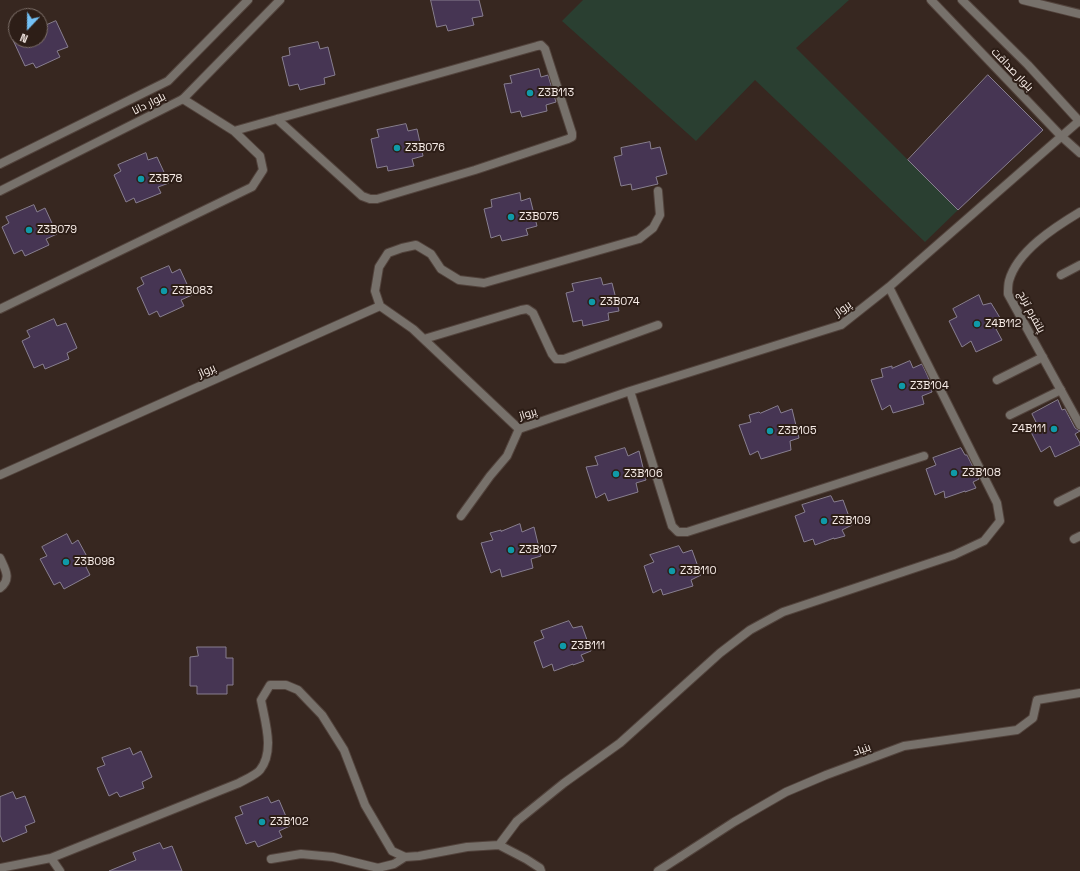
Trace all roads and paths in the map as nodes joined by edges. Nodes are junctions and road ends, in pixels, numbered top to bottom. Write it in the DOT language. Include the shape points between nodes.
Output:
graph roads {
  1 [pos="248,0"];
  2 [pos="280,0"];
  3 [pos="931,0"];
  4 [pos="962,0"];
  5 [pos="1023,0"];
  6 [pos="1080,14"];
  7 [pos="183,99"];
  8 [pos="277,119"];
  9 [pos="1080,122"];
  10 [pos="234,131"];
  11 [pos="1061,136"];
  12 [pos="1080,153"];
  13 [pos="0,164"];
  14 [pos="0,191"];
  15 [pos="658,191"];
  16 [pos="1080,212"];
  17 [pos="1080,265"];
  18 [pos="1061,275"];
  19 [pos="889,287"];
  20 [pos="380,306"];
  21 [pos="0,309"];
  22 [pos="658,325"];
  23 [pos="424,339"];
  24 [pos="1043,357"];
  25 [pos="997,380"];
  26 [pos="1061,390"];
  27 [pos="630,391"];
  28 [pos="1010,415"];
  29 [pos="1080,425"];
  30 [pos="519,429"];
  31 [pos="924,456"];
  32 [pos="0,475"];
  33 [pos="1080,491"];
  34 [pos="1058,502"];
  35 [pos="461,516"];
  36 [pos="0,558"];
  37 [pos="0,588"];
  38 [pos="1080,693"];
  39 [pos="499,845"];
  40 [pos="405,857"];
  41 [pos="51,858"];
  42 [pos="271,859"];
  43 [pos="0,868"];
  44 [pos="60,871"];
  45 [pos="541,871"];
  46 [pos="658,871"];
  1 -- 13 [label="street, بلوار دانا" via="168,81"];
  2 -- 7 [label="street, بلوار دانا"];
  3 -- 11 [label="street, بلوار صداقت"];
  4 -- 9 [label="street, بلوار صداقت" via="1028,65"];
  5 -- 6 [label="street"];
  7 -- 10 [label="street"];
  7 -- 14 [label="street, بلوار دانا"];
  8 -- 8 [label="street" via="362,196 370,199 475,170 572,137 545,49 541,45"];
  8 -- 10 [label="street"];
  9 -- 11 [label="street, پرواز"];
  10 -- 21 [label="street" via="260,156 263,170 252,187"];
  11 -- 12 [label="street, بلوار صداقت"];
  11 -- 19 [label="street, پرواز"];
  15 -- 20 [label="street" via="660,215 653,228 639,239 484,283 460,280 441,269 431,254 416,245 388,253 379,267 375,291"];
  16 -- 24 [label="street, پلتفرم ترنج" via="1043,237 1026,253 1017,263 1008,282 1008,294"];
  17 -- 18 [label="street"];
  19 -- 27 [label="street, پرواز" via="841,325"];
  19 -- 39 [label="street" via="997,503 1000,521 984,541 954,556 783,612 750,630 720,653 620,744 564,783 517,821"];
  20 -- 23 [label="street, پرواز"];
  20 -- 32 [label="street, پرواز"];
  22 -- 23 [label="street" via="564,359 556,359 552,354 533,313 527,309"];
  23 -- 30 [label="street, پرواز"];
  24 -- 25 [label="street"];
  24 -- 26 [label="street, پلتفرم ترنج"];
  26 -- 28 [label="street"];
  26 -- 29 [label="street, پلتفرم ترنج"];
  27 -- 30 [label="street, پرواز"];
  27 -- 31 [label="street" via="672,526 678,532 687,532"];
  30 -- 35 [label="street" via="507,456"];
  33 -- 34 [label="street"];
  36 -- 37 [label="street" via="7,577"];
  38 -- 46 [label="street, بنیاد" via="1037,700 1033,718 1017,730 904,746 826,775 786,792"];
  39 -- 40 [label="street" via="467,847"];
  39 -- 45 [label="street" via="526,859"];
  40 -- 41 [label="street" via="392,851 365,805 344,750 322,715 298,690 286,685 270,685 261,700 267,734 267,756 259,771 239,783"];
  40 -- 42 [label="street" via="394,864 378,868 333,857 301,854"];
  41 -- 43 [label="street"];
  41 -- 44 [label="street"];
}
